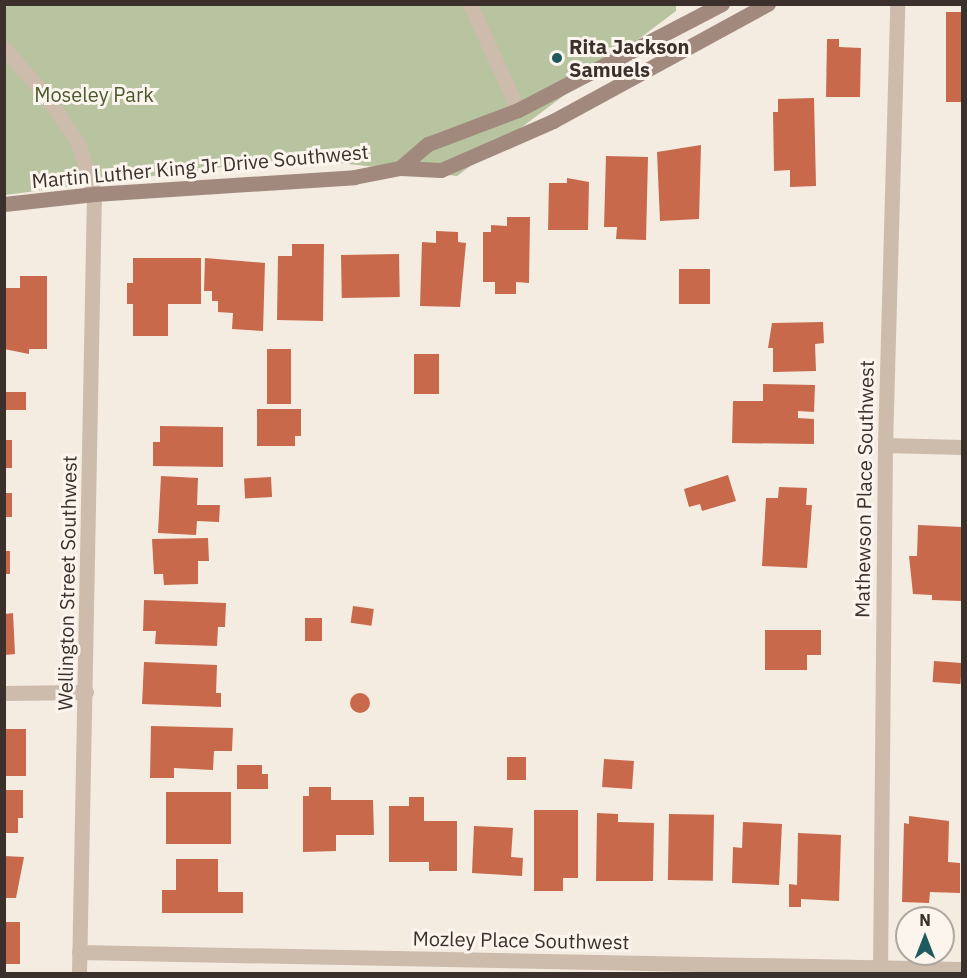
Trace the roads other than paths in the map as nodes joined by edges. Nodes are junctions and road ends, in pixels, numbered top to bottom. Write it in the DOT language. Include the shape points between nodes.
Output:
graph roads {
  1 [pos="470,4"];
  2 [pos="722,4"];
  3 [pos="768,4"];
  4 [pos="897,4"];
  5 [pos="4,48"];
  6 [pos="518,110"];
  7 [pos="400,168"];
  8 [pos="94,194"];
  9 [pos="4,204"];
  10 [pos="885,445"];
  11 [pos="963,447"];
  12 [pos="86,692"];
  13 [pos="4,693"];
  14 [pos="80,952"];
  15 [pos="963,969"];
  16 [pos="880,971"];
  17 [pos="79,974"];
  1 -- 6 [label="street"];
  2 -- 6 [label="main road, Martin Luther King Jr Drive Southwest"];
  3 -- 7 [label="main road, Martin Luther King Jr Drive Southwest" via="528,133 441,170"];
  4 -- 10 [label="street, Mathewson Place Southwest"];
  5 -- 8 [label="street, Wellington Street Southwest" via="47,97 78,143"];
  6 -- 7 [label="main road, Martin Luther King Jr Drive Southwest" via="428,144"];
  7 -- 8 [label="main road, Martin Luther King Jr Drive Southwest" via="354,177"];
  8 -- 9 [label="main road, Martin Luther King Jr Drive Southwest"];
  8 -- 12 [label="street, Wellington Street Southwest"];
  10 -- 11 [label="street"];
  10 -- 16 [label="street, Mathewson Place Southwest"];
  12 -- 13 [label="street"];
  12 -- 14 [label="street, Wellington Street Southwest"];
  14 -- 16 [label="street, Mozley Place Southwest"];
  14 -- 17 [label="street, Wellington Street Southwest"];
  15 -- 16 [label="street, Mozley Place Southwest"];
}
